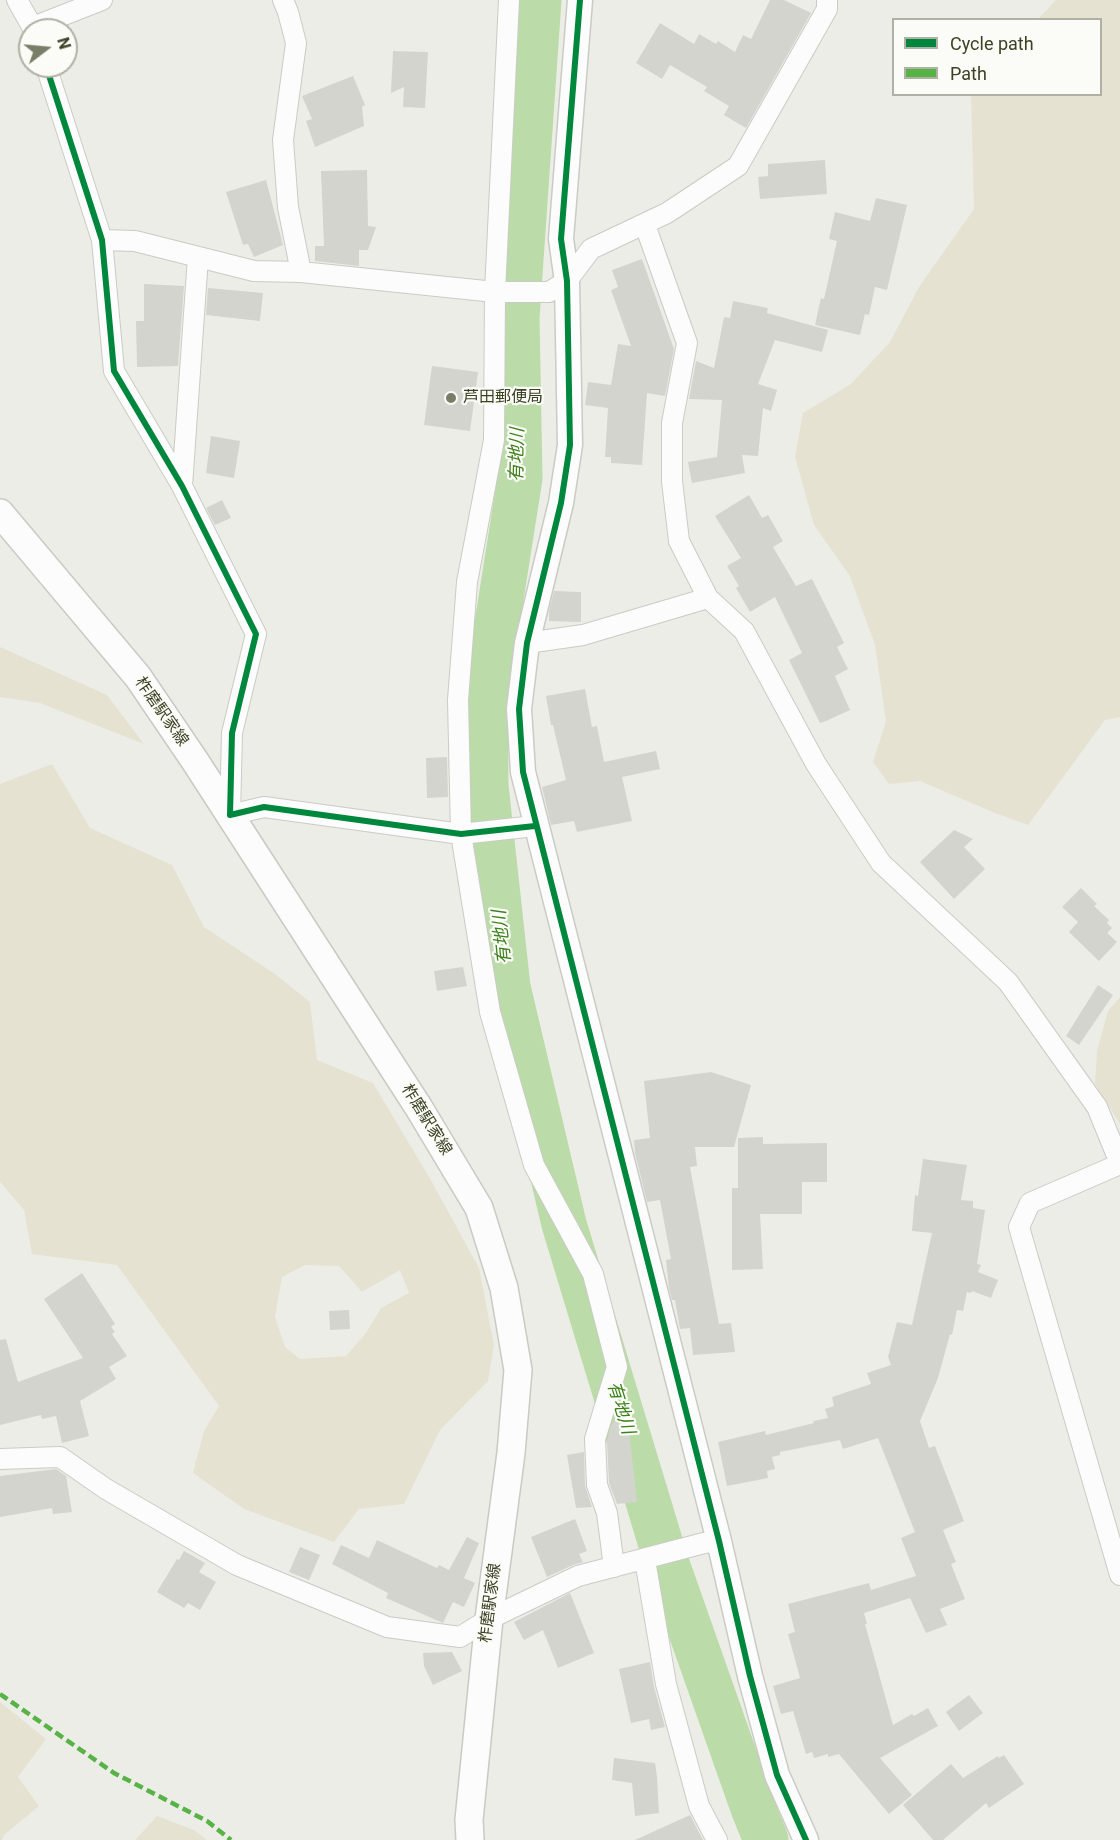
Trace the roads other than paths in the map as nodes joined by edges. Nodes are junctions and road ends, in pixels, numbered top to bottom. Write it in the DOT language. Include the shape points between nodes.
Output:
graph roads {
  1 [pos="17,0"];
  2 [pos="102,0"];
  3 [pos="283,0"];
  4 [pos="509,0"];
  5 [pos="580,0"];
  6 [pos="827,0"];
  7 [pos="27,18"];
  8 [pos="58,18"];
  9 [pos="50,78"];
  10 [pos="645,225"];
  11 [pos="102,240"];
  12 [pos="198,257"];
  13 [pos="301,272"];
  14 [pos="558,287"];
  15 [pos="495,292"];
  16 [pos="182,486"];
  17 [pos="0,513"];
  18 [pos="708,597"];
  19 [pos="527,643"];
  20 [pos="230,815"];
  21 [pos="535,826"];
  22 [pos="461,834"];
  23 [pos="1120,1164"];
  24 [pos="0,1459"];
  25 [pos="711,1542"];
  26 [pos="645,1560"];
  27 [pos="614,1567"];
  28 [pos="1120,1575"];
  29 [pos="489,1619"];
  30 [pos="470,1840"];
  31 [pos="717,1840"];
  32 [pos="806,1840"];
  1 -- 7 [label="street"];
  2 -- 8 [label="street"];
  3 -- 13 [label="street" via="296,43 283,140 288,207"];
  4 -- 15 [label="street"];
  5 -- 14 [label="street"];
  6 -- 10 [label="street" via="827,9 738,166"];
  9 -- 11 [label="street"];
  10 -- 14 [label="street" via="591,249"];
  10 -- 18 [label="street" via="687,343 672,423 672,481 680,541"];
  11 -- 12 [label="street" via="135,241"];
  11 -- 16 [label="street" via="114,371"];
  12 -- 13 [label="street" via="254,271"];
  12 -- 16 [label="street"];
  13 -- 15 [label="street"];
  14 -- 15 [label="street"];
  14 -- 19 [label="street" via="570,445 561,502"];
  15 -- 22 [label="street" via="494,440 467,582 458,700"];
  16 -- 20 [label="street" via="256,634 232,733"];
  17 -- 20 [label="main road, 柞磨駅家線" via="138,677"];
  18 -- 19 [label="street" via="583,635"];
  18 -- 23 [label="street" via="744,631 816,764 881,863 1008,982 1097,1107"];
  19 -- 21 [label="street" via="519,709 523,772"];
  20 -- 22 [label="street" via="264,807"];
  20 -- 29 [label="main road, 柞磨駅家線" via="479,1208 504,1288 518,1370"];
  21 -- 22 [label="street"];
  21 -- 25 [label="street"];
  22 -- 27 [label="street" via="490,1012 534,1166 592,1274 617,1367 595,1439 597,1485 607,1513"];
  23 -- 28 [label="street" via="1030,1203 1019,1227"];
  24 -- 29 [label="street" via="60,1457 106,1489 237,1565 387,1627 460,1637"];
  25 -- 26 [label="street"];
  25 -- 32 [label="street" via="777,1775"];
  26 -- 27 [label="street"];
  26 -- 31 [label="street" via="666,1684 699,1806"];
  27 -- 29 [label="street" via="578,1576"];
  29 -- 30 [label="main road, 柞磨駅家線"];
}
